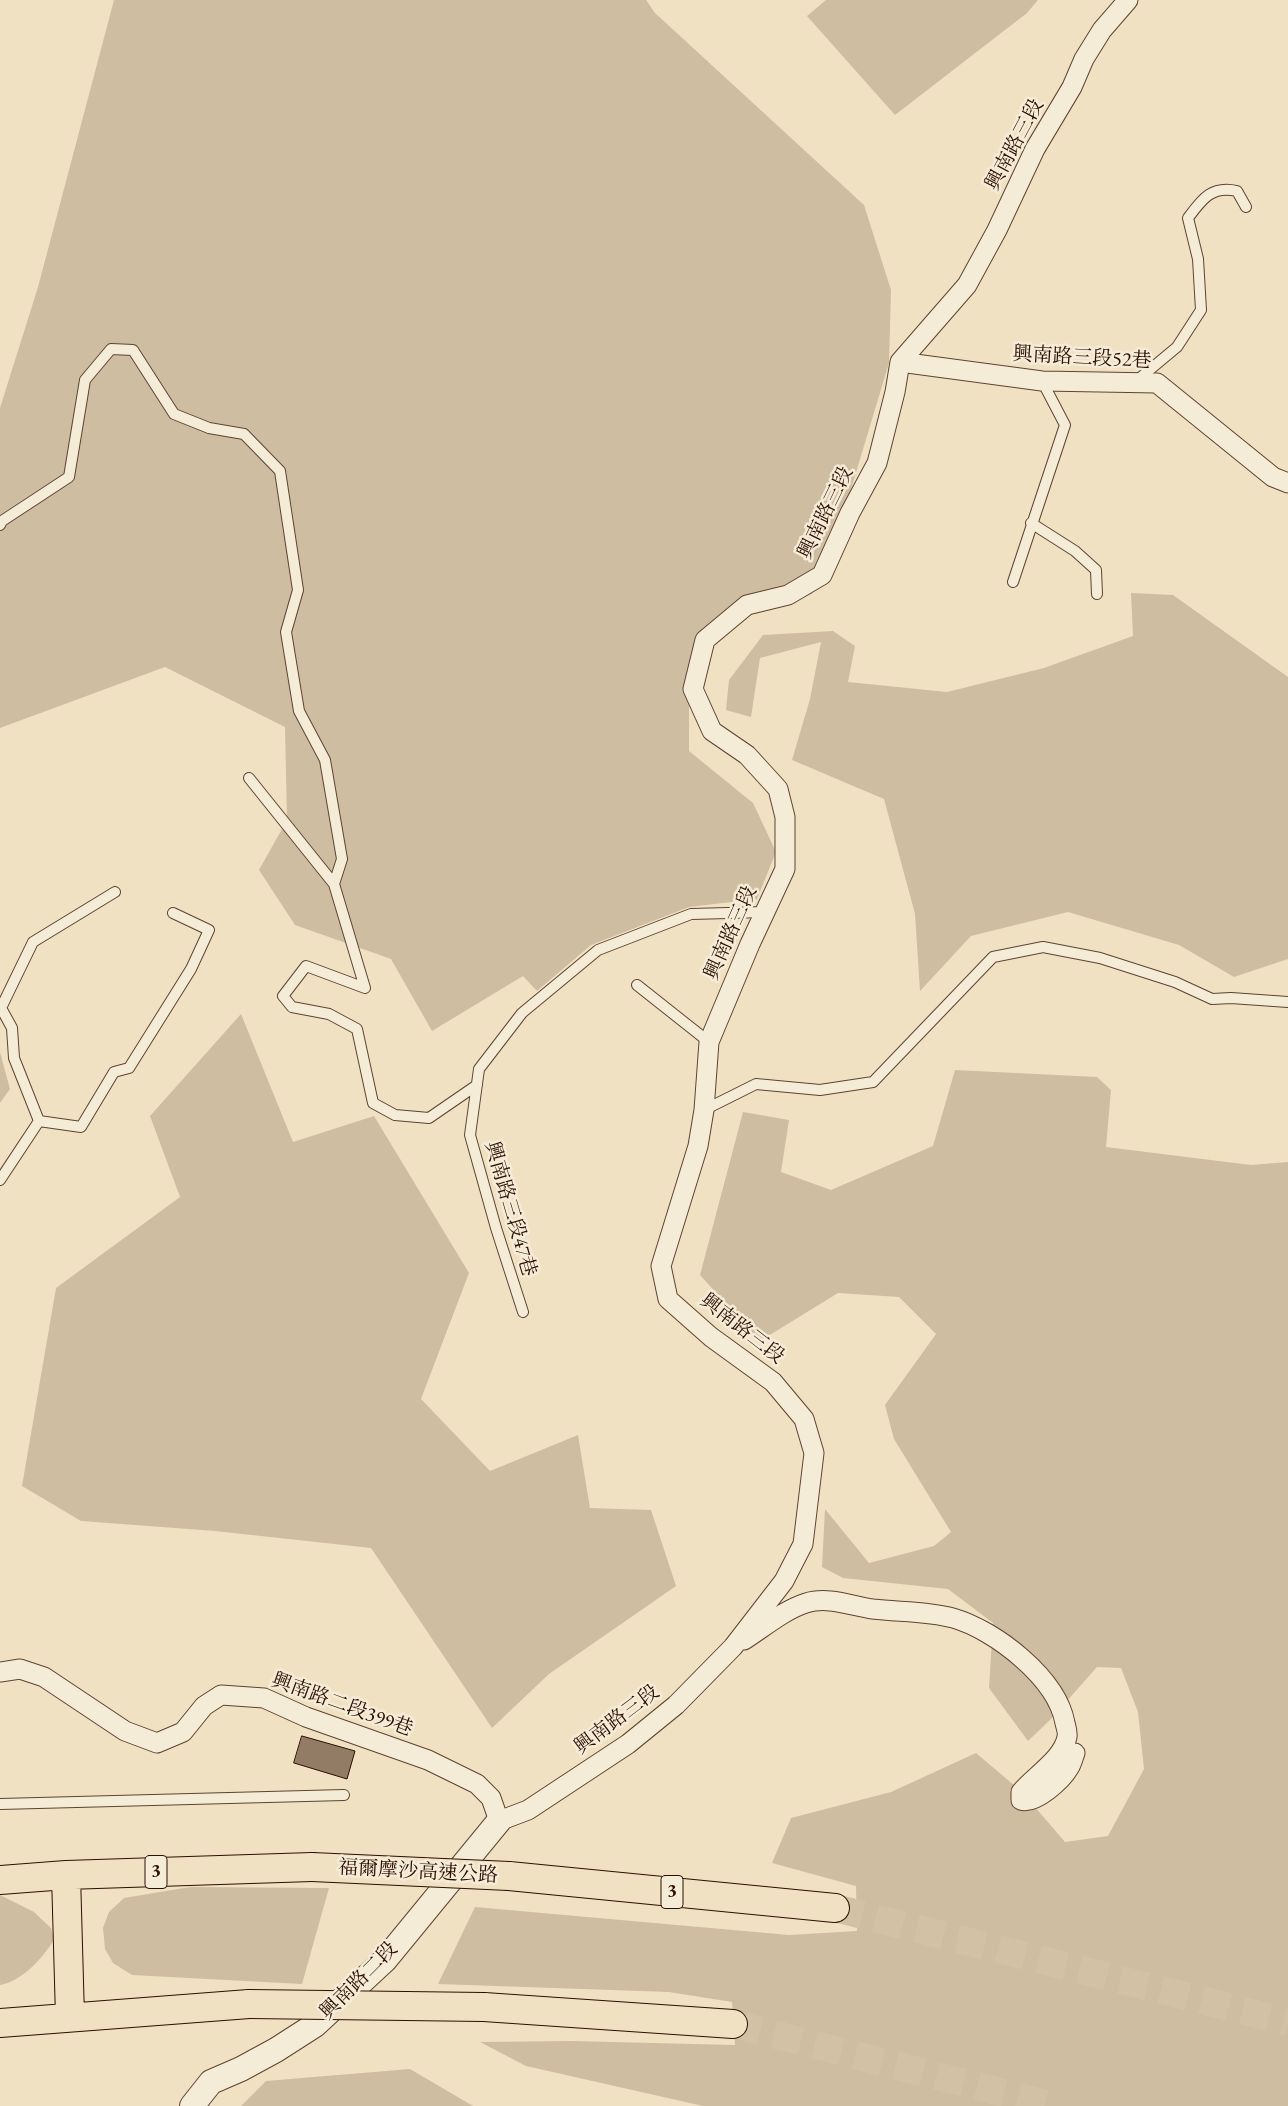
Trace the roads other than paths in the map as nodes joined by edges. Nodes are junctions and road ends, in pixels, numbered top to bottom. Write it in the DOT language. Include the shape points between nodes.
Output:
graph roads {
  1 [pos="1128,0"];
  2 [pos="1246,207"];
  3 [pos="900,362"];
  4 [pos="1042,381"];
  5 [pos="1132,384"];
  6 [pos="1288,483"];
  7 [pos="1031,523"];
  8 [pos="0,525"];
  9 [pos="1013,582"];
  10 [pos="1097,594"];
  11 [pos="249,778"];
  12 [pos="334,884"];
  13 [pos="115,892"];
  14 [pos="765,912"];
  15 [pos="173,913"];
  16 [pos="637,985"];
  17 [pos="1288,1002"];
  18 [pos="709,1042"];
  19 [pos="477,1085"];
  20 [pos="704,1110"];
  21 [pos="39,1121"];
  22 [pos="0,1180"];
  23 [pos="523,1312"];
  24 [pos="733,1647"];
  25 [pos="0,1672"];
  26 [pos="1075,1754"];
  27 [pos="344,1795"];
  28 [pos="0,1804"];
  29 [pos="499,1821"];
  30 [pos="66,1875"];
  31 [pos="0,1880"];
  32 [pos="835,1908"];
  33 [pos="70,2018"];
  34 [pos="0,2023"];
  35 [pos="733,2024"];
  36 [pos="192,2106"];
  1 -- 3 [label="street, 興南路三段" via="1102,30 1084,59 967,285"];
  2 -- 5 [label="lane" via="1237,191 1225,188 1205,196 1188,218 1198,259 1201,310 1177,347"];
  3 -- 4 [label="street, 興南路三段52巷"];
  3 -- 14 [label="street, 興南路三段" via="876,463 822,575 788,595 747,605 705,640 693,689 712,731 747,756 778,788 785,817 785,869"];
  4 -- 5 [label="street, 興南路三段52巷"];
  4 -- 7 [label="lane" via="1066,425"];
  5 -- 6 [label="street, 興南路三段52巷" via="1158,383 1273,476"];
  7 -- 9 [label="lane"];
  7 -- 10 [label="lane" via="1075,551 1096,570"];
  8 -- 12 [label="lane" via="2,520 69,477 85,380 111,350 133,350 174,414 209,428 244,434 280,471 298,590 286,632 299,711 325,760 342,859"];
  11 -- 12 [label="lane"];
  12 -- 19 [label="lane" via="365,988 306,966 283,996 292,1007 329,1014 357,1029 373,1103 395,1115 430,1118"];
  13 -- 21 [label="lane" via="32,942 1,1008 12,1028 14,1058"];
  14 -- 18 [label="street, 興南路三段"];
  14 -- 19 [label="lane, 興南路三段47巷" via="691,914 598,950 522,1013 479,1069"];
  15 -- 21 [label="lane" via="209,930 191,969 129,1068 114,1072 81,1127"];
  16 -- 18 [label="lane"];
  17 -- 20 [label="lane" via="1212,999 1175,982 1100,958 1043,948 993,957 873,1082 820,1090 756,1084"];
  18 -- 20 [label="street, 興南路三段"];
  19 -- 23 [label="lane, 興南路三段47巷" via="470,1135"];
  20 -- 24 [label="street, 興南路三段" via="698,1146 661,1266 668,1299 711,1337 774,1382 804,1419 814,1453 803,1544 784,1582"];
  21 -- 22 [label="lane"];
  24 -- 26 [label="street" via="807,1602 837,1601 872,1609 952,1618 991,1636 1020,1657 1049,1686 1064,1715 1068,1736 1061,1752 1022,1792 1021,1800 1027,1802 1039,1798 1068,1769"];
  24 -- 29 [label="street, 興南路三段" via="676,1705 628,1744 528,1810"];
  25 -- 29 [label="street, 興南路二段399巷" via="20,1669 44,1678 125,1731 157,1743 183,1732 204,1706 221,1695 264,1698 306,1717 428,1760 477,1784 491,1798"];
  27 -- 28 [label="lane"];
  29 -- 36 [label="street, 興南路二段" via="385,1960 315,2025 276,2050 211,2082"];
  30 -- 31 [label="highway, 福爾摩沙高速公路 / 3"];
  30 -- 32 [label="highway, 福爾摩沙高速公路 / 3, bridge" via="312,1867 509,1876"];
  30 -- 33 [label="highway"];
  33 -- 34 [label="highway"];
  33 -- 35 [label="highway, bridge" via="249,2004 484,2007"];
}
